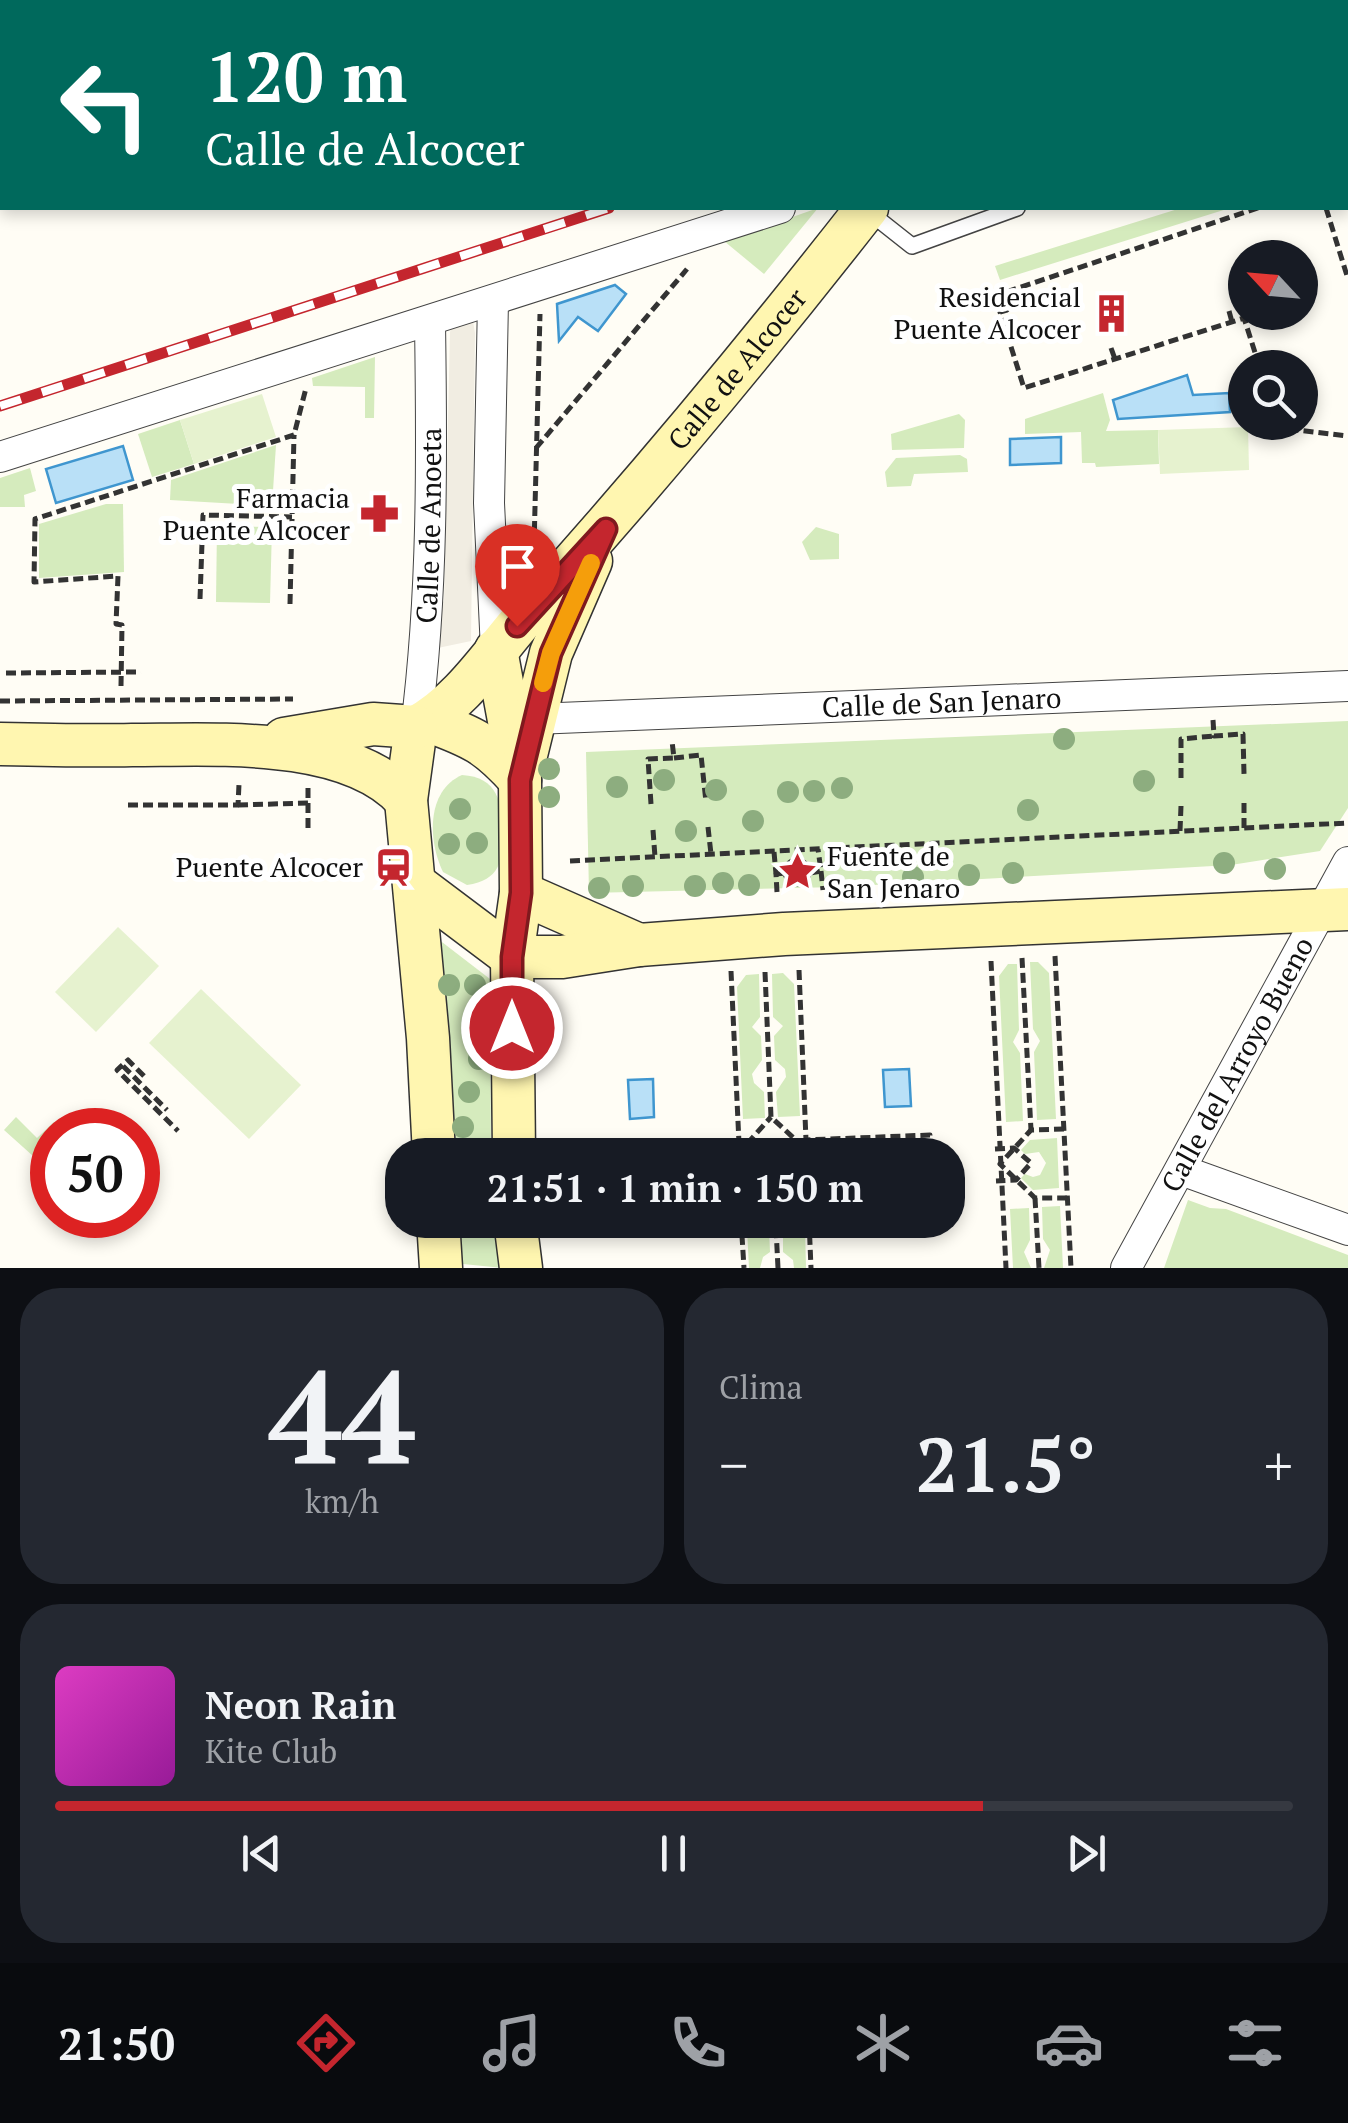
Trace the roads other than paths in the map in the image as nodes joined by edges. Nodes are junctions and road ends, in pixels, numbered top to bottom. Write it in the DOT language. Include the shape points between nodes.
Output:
graph roads {
  1 [pos="774,210"];
  2 [pos="865,210"];
  3 [pos="869,210"];
  4 [pos="1011,210"];
  5 [pos="494,301"];
  6 [pos="430,322"];
  7 [pos="0,457"];
  8 [pos="606,529"];
  9 [pos="496,650"];
  10 [pos="1348,686"];
  11 [pos="534,719"];
  12 [pos="423,724"];
  13 [pos="0,744"];
  14 [pos="244,764"];
  15 [pos="520,780"];
  16 [pos="406,800"];
  17 [pos="1348,862"];
  18 [pos="415,884"];
  19 [pos="521,893"];
  20 [pos="1334,911"];
  21 [pos="450,913"];
  22 [pos="639,945"];
  23 [pos="512,957"];
  24 [pos="433,1138"];
  25 [pos="514,1138"];
  26 [pos="1181,1170"];
  27 [pos="1348,1230"];
  28 [pos="439,1238"];
  29 [pos="517,1238"];
  30 [pos="1133,1260"];
  31 [pos="440,1268"];
  32 [pos="521,1268"];
  1 -- 5 [label="street"];
  2 -- 8 [label="main road, Calle de Alcocer"];
  3 -- 4 [label="lane" via="912,246"];
  5 -- 6 [label="street"];
  5 -- 9 [label="street" via="489,503"];
  6 -- 7 [label="street"];
  6 -- 12 [label="street, Calle de Anoeta"];
  8 -- 9 [label="main road, Calle de Alcocer"];
  8 -- 11 [label="main road, Calle de Alcocer" via="551,653"];
  9 -- 12 [label="main road, Calle de Alcocer"];
  9 -- 15 [label="main road, Calle de Alcocer"];
  10 -- 11 [label="street, Calle de San Jenaro"];
  11 -- 15 [label="main road, Calle de Alcocer"];
  12 -- 14 [label="main road" via="373,724"];
  12 -- 15 [label="main road" via="474,738"];
  12 -- 16 [label="main road"];
  13 -- 14 [label="main road"];
  14 -- 16 [label="main road" via="330,757 392,785"];
  15 -- 19 [label="main road, Calle de Alcocer"];
  16 -- 18 [label="main road"];
  17 -- 20 [label="street, Calle del Arroyo Bueno"];
  18 -- 21 [label="main road"];
  18 -- 24 [label="main road"];
  19 -- 21 [label="main road"];
  19 -- 22 [label="main road"];
  19 -- 23 [label="main road, Calle de Alcocer"];
  20 -- 22 [label="main road"];
  20 -- 26 [label="street, Calle del Arroyo Bueno"];
  21 -- 23 [label="main road"];
  22 -- 23 [label="main road"];
  23 -- 25 [label="main road, Calle de Alcocer"];
  26 -- 27 [label="street"];
  26 -- 30 [label="street, Calle del Arroyo Bueno"];
  28 -- 31 [label="main road"];
  29 -- 32 [label="main road"];
}
